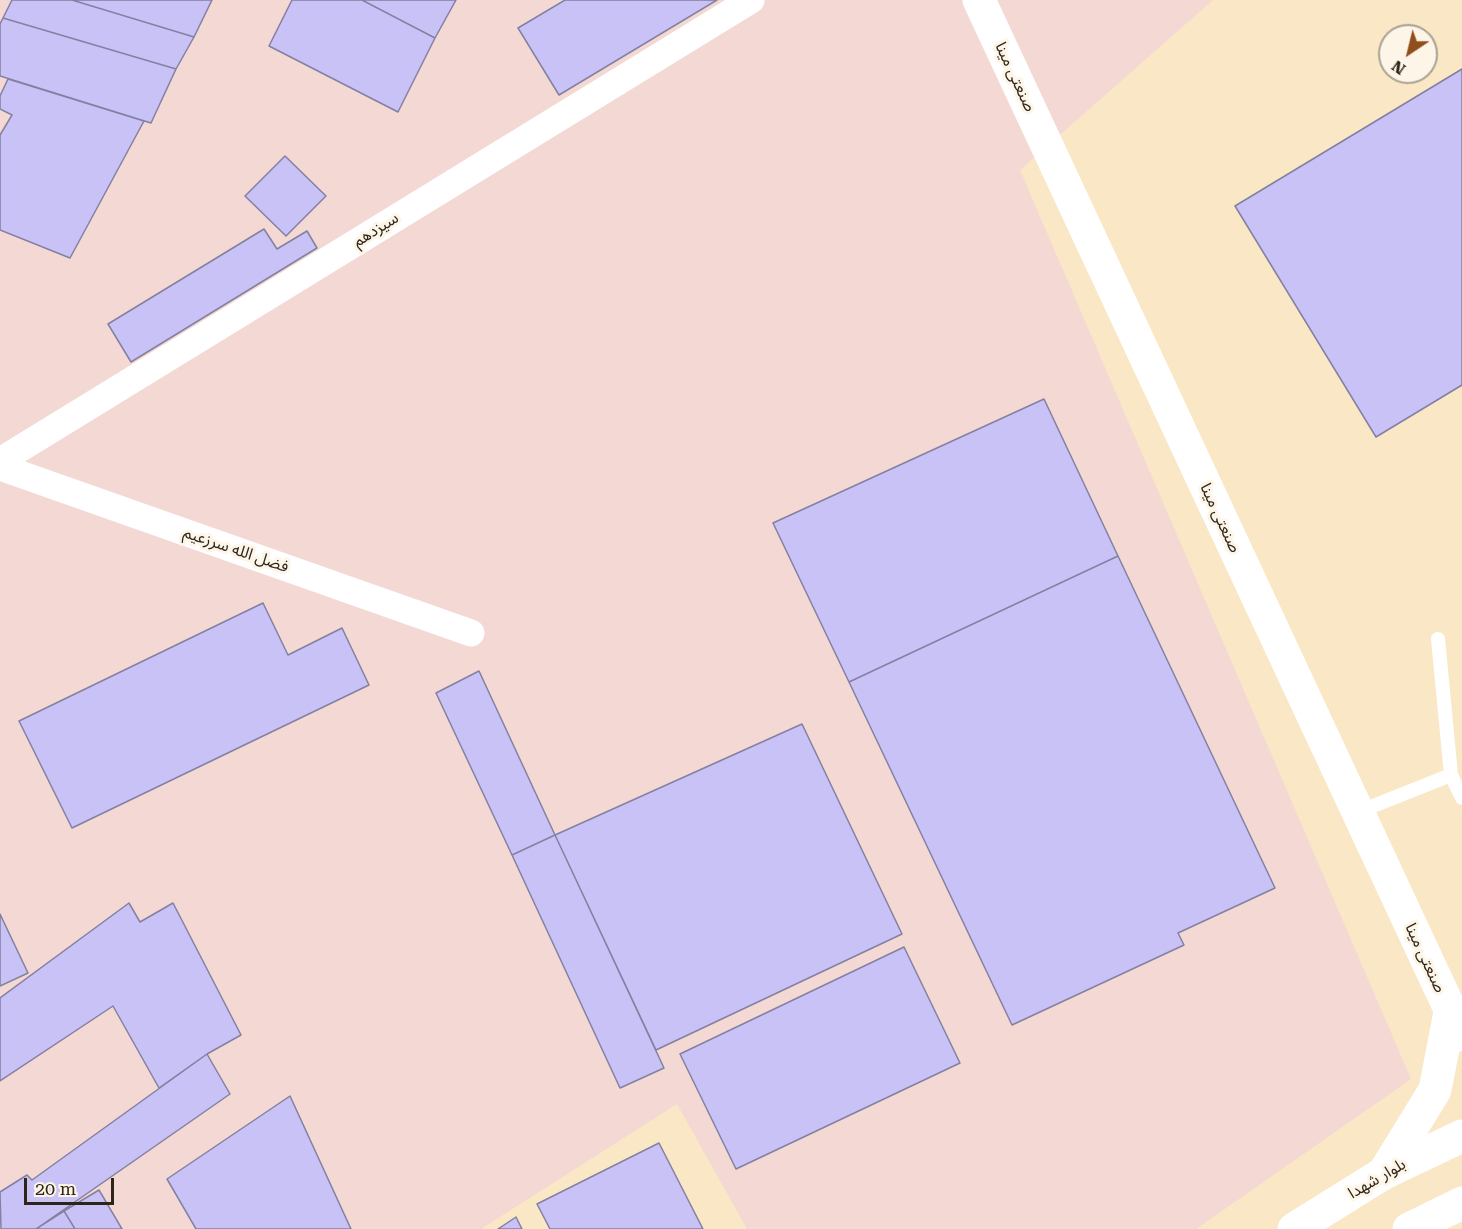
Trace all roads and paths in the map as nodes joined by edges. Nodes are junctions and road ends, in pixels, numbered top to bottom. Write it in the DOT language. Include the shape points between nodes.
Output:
graph roads {
  1 [pos="751,0"];
  2 [pos="979,0"];
  3 [pos="0,461"];
  4 [pos="0,467"];
  5 [pos="471,633"];
  6 [pos="1438,639"];
  7 [pos="1451,775"];
  8 [pos="1462,798"];
  9 [pos="1357,812"];
  10 [pos="1456,1023"];
  11 [pos="1462,1136"];
  12 [pos="1384,1173"];
  13 [pos="1462,1203"];
  14 [pos="1294,1229"];
  15 [pos="1409,1229"];
  1 -- 3 [label="street, سیزدهم"];
  2 -- 9 [label="street, صنعتی مینا"];
  4 -- 5 [label="street, فضل الله سرزعیم"];
  6 -- 7 [label="lane"];
  7 -- 8 [label="lane"];
  7 -- 9 [label="lane"];
  9 -- 10 [label="street, صنعتی مینا"];
  10 -- 12 [label="street" via="1435,1090"];
  11 -- 12 [label="street, بلوار شهدا"];
  12 -- 14 [label="street, بلوار شهدا"];
  13 -- 15 [label="street"];
}
